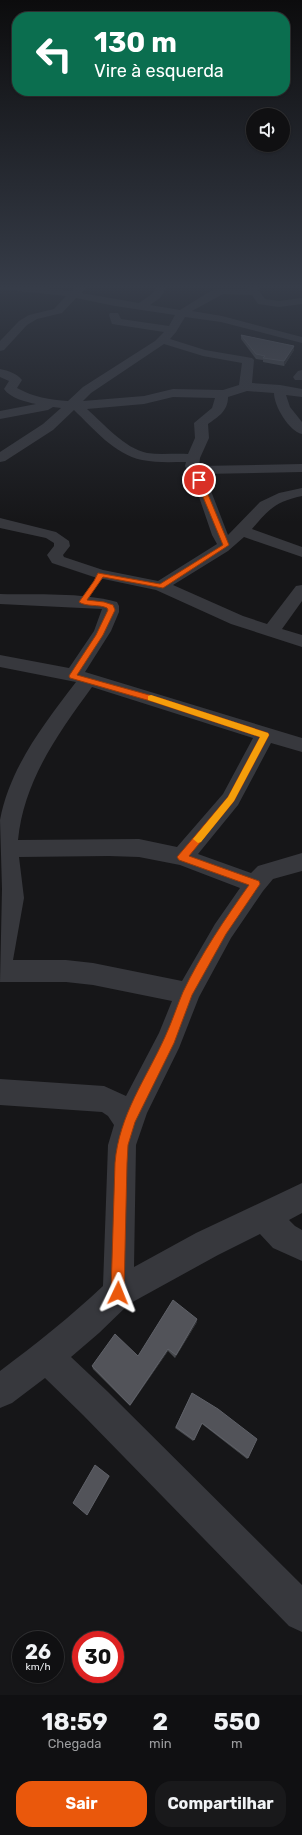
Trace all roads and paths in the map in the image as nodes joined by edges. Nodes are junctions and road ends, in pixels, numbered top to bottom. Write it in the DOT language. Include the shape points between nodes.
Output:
graph roads {
  1 [pos="126,364"];
  2 [pos="248,364"];
  3 [pos="0,373"];
  4 [pos="245,387"];
  5 [pos="280,389"];
  6 [pos="5,392"];
  7 [pos="221,393"];
  8 [pos="302,393"];
  9 [pos="57,405"];
  10 [pos="74,405"];
  11 [pos="0,415"];
  12 [pos="302,430"];
  13 [pos="0,458"];
  14 [pos="193,464"];
  15 [pos="302,468"];
  16 [pos="302,492"];
  17 [pos="0,523"];
  18 [pos="242,531"];
  19 [pos="226,545"];
  20 [pos="302,552"];
  21 [pos="100,574"];
  22 [pos="161,586"];
  23 [pos="302,590"];
  24 [pos="0,599"];
  25 [pos="82,602"];
  26 [pos="271,631"];
  27 [pos="302,641"];
  28 [pos="0,660"];
  29 [pos="80,678"];
  30 [pos="265,735"];
  31 [pos="302,745"];
  32 [pos="8,849"];
  33 [pos="182,857"];
  34 [pos="302,862"];
  35 [pos="255,884"];
  36 [pos="0,964"];
  37 [pos="0,971"];
  38 [pos="188,993"];
  39 [pos="0,1092"];
  40 [pos="129,1122"];
  41 [pos="302,1198"];
  42 [pos="264,1216"];
  43 [pos="302,1246"];
  44 [pos="118,1293"];
  45 [pos="46,1357"];
  46 [pos="0,1391"];
  47 [pos="302,1612"];
  1 -- 10 [label="street" via="87,390"];
  2 -- 4 [label="street"];
  3 -- 6 [label="street" via="16,380"];
  4 -- 5 [label="street"];
  4 -- 7 [label="street"];
  5 -- 8 [label="street"];
  5 -- 12 [label="street" via="279,400"];
  6 -- 9 [label="street"];
  7 -- 10 [label="street" via="164,394 144,400"];
  7 -- 14 [label="street" via="221,407 201,423 202,438"];
  9 -- 10 [label="street"];
  9 -- 11 [label="street"];
  10 -- 13 [label="street" via="48,427"];
  10 -- 14 [label="street" via="133,453"];
  14 -- 15 [label="street"];
  14 -- 19 [label="street"];
  16 -- 18 [label="street" via="284,496 265,505"];
  17 -- 21 [label="street" via="51,535 61,541 62,546 54,555 58,560"];
  18 -- 19 [label="street"];
  18 -- 20 [label="street"];
  19 -- 22 [label="street"];
  21 -- 22 [label="street"];
  21 -- 25 [label="street"];
  22 -- 26 [label="street" via="212,610"];
  23 -- 26 [label="street"];
  24 -- 25 [label="street"];
  25 -- 29 [label="street" via="104,604 111,606 112,610"];
  26 -- 27 [label="street"];
  28 -- 29 [label="street" via="34,665"];
  29 -- 30 [label="street"];
  29 -- 32 [label="street" via="22,777 12,808 7,836"];
  30 -- 31 [label="street"];
  30 -- 33 [label="street" via="231,799"];
  32 -- 33 [label="street" via="139,848"];
  32 -- 36 [label="street" via="13,889 12,905"];
  33 -- 35 [label="street"];
  34 -- 35 [label="street" via="266,872"];
  35 -- 38 [label="street" via="223,931"];
  37 -- 38 [label="street" via="66,971 93,974"];
  38 -- 40 [label="street" via="170,1039"];
  39 -- 40 [label="street" via="104,1099 118,1106"];
  40 -- 44 [label="street" via="122,1145"];
  41 -- 42 [label="street"];
  42 -- 43 [label="street" via="284,1237"];
  42 -- 44 [label="street"];
  44 -- 45 [label="street"];
  45 -- 46 [label="street"];
  45 -- 47 [label="street" via="82,1388"];
}
